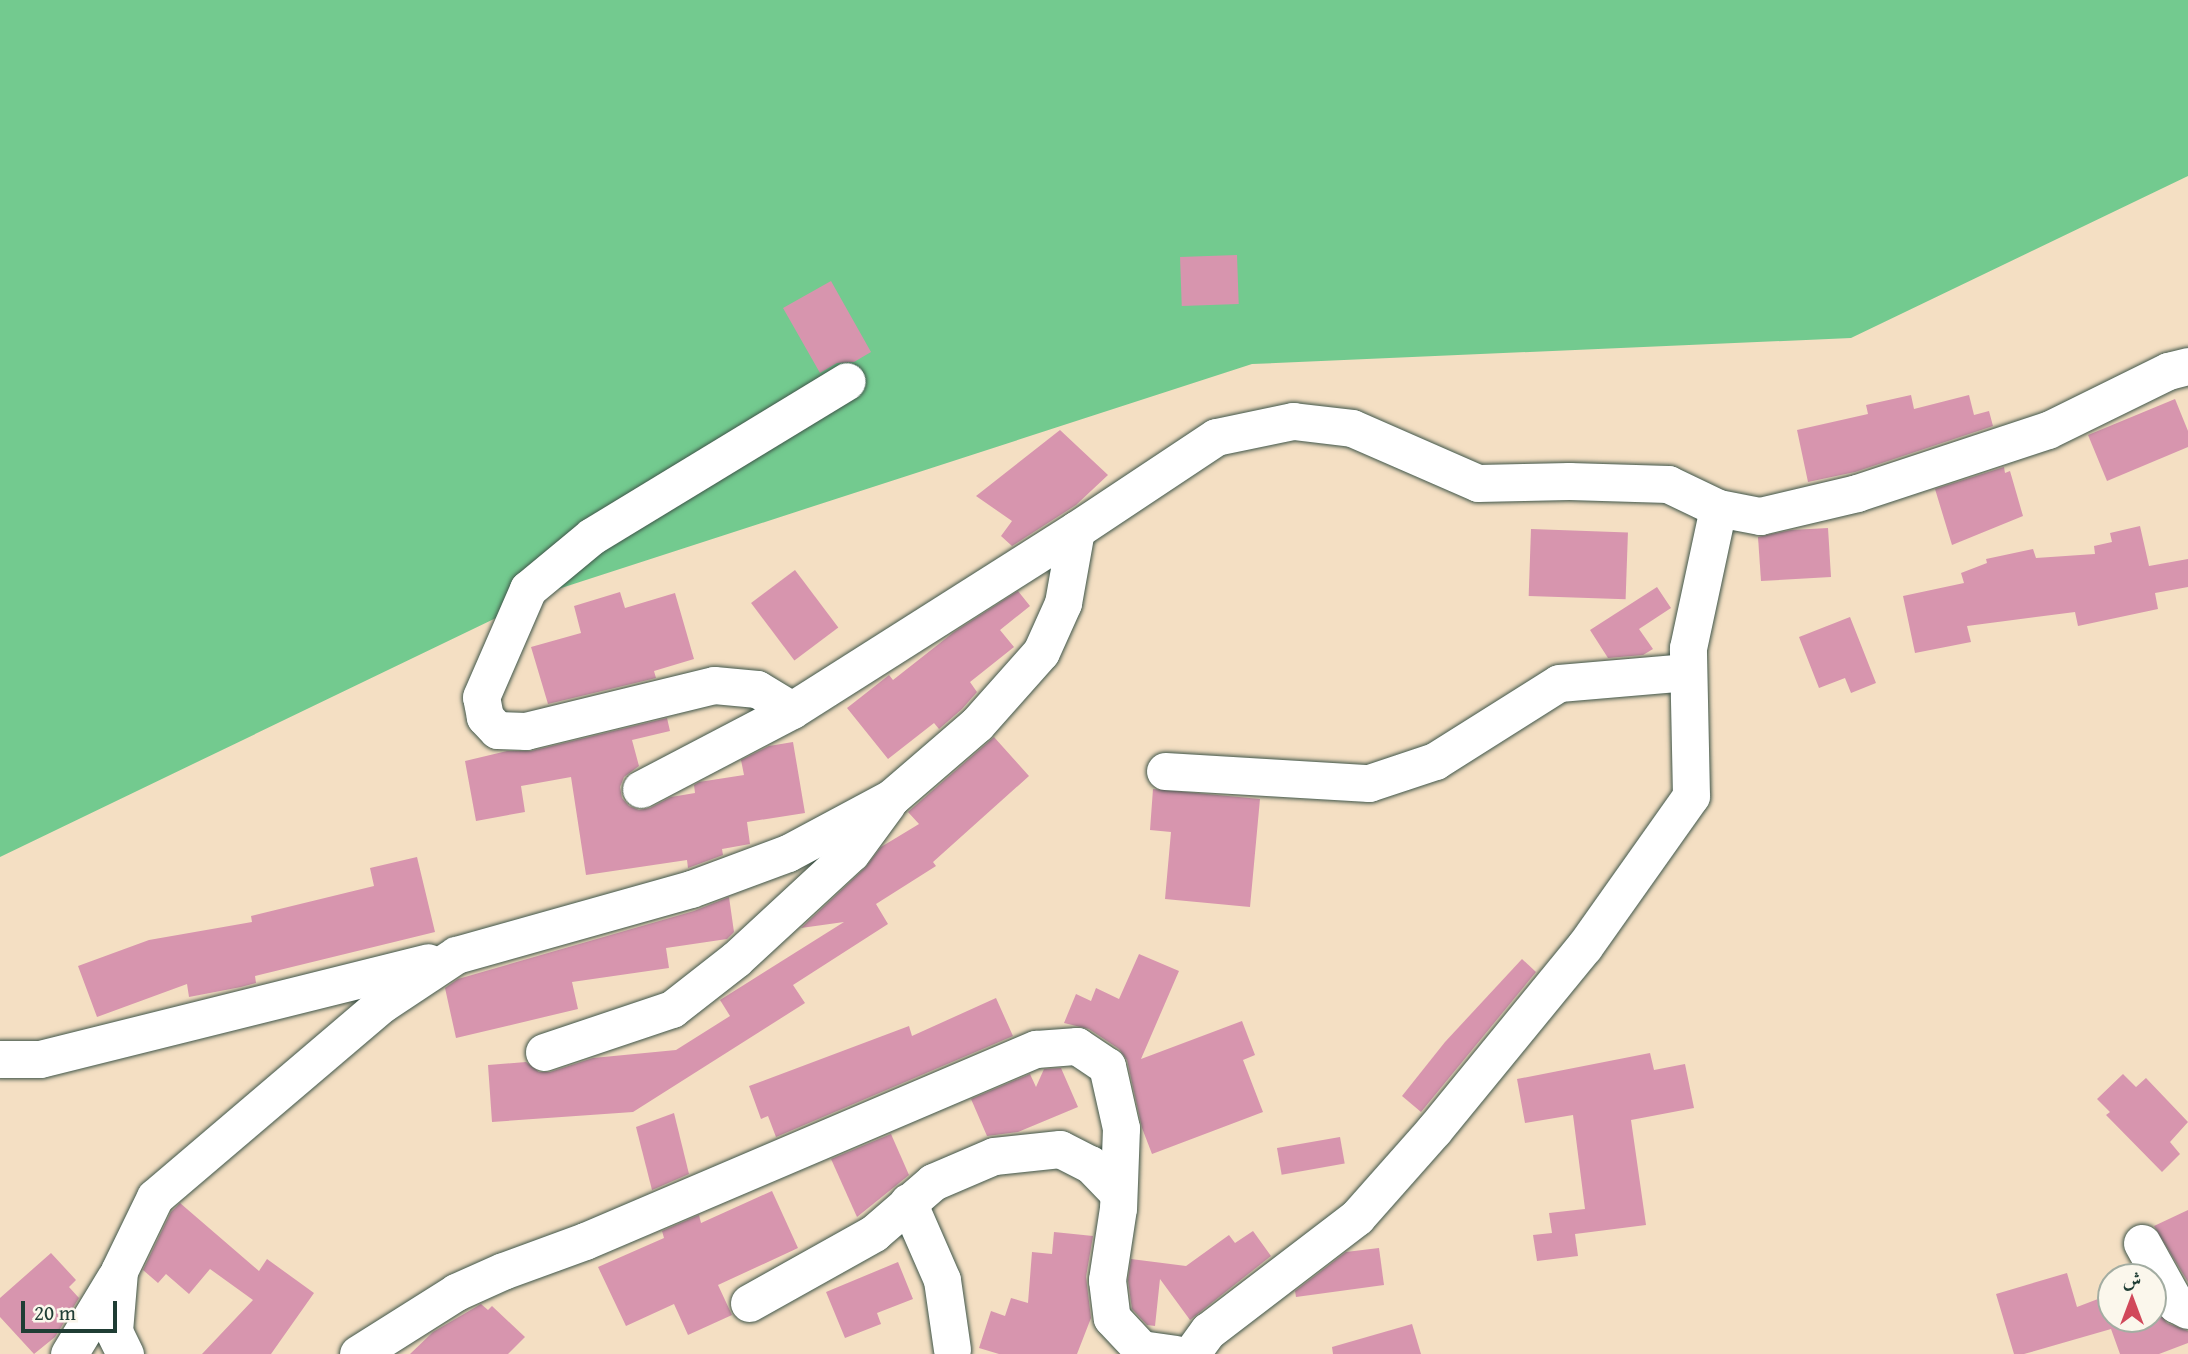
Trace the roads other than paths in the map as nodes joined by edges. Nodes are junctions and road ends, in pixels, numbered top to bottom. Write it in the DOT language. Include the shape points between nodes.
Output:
graph roads {
  1 [pos="2188,366"];
  2 [pos="847,381"];
  3 [pos="1718,509"];
  4 [pos="1076,530"];
  5 [pos="1688,671"];
  6 [pos="792,710"];
  7 [pos="1165,771"];
  8 [pos="641,789"];
  9 [pos="891,798"];
  10 [pos="456,955"];
  11 [pos="544,1052"];
  12 [pos="0,1059"];
  13 [pos="1118,1193"];
  14 [pos="908,1202"];
  15 [pos="2142,1243"];
  16 [pos="119,1271"];
  17 [pos="749,1303"];
  18 [pos="2188,1310"];
  19 [pos="953,1349"];
  20 [pos="69,1354"];
  21 [pos="125,1354"];
  22 [pos="358,1354"];
  23 [pos="1175,1354"];
  24 [pos="1191,1354"];
  1 -- 3 [label="street" via="2168,371 2048,430 1857,493 1760,516"];
  2 -- 6 [label="street" via="592,536 527,589 481,697 485,718 497,730 526,731 714,685 757,689"];
  3 -- 4 [label="street" via="1668,484 1478,483 1352,428 1293,421 1216,438"];
  3 -- 5 [label="street" via="1688,648"];
  4 -- 6 [label="street"];
  4 -- 9 [label="street" via="1063,603 1041,652 976,724"];
  5 -- 7 [label="street" via="1559,683 1435,761 1369,783"];
  5 -- 24 [label="street" via="1691,796 1584,947 1357,1217 1208,1331"];
  6 -- 8 [label="street"];
  9 -- 10 [label="street" via="788,853 691,889"];
  9 -- 11 [label="street" via="851,853 736,959 672,1009"];
  10 -- 12 [label="street" via="40,1059"];
  10 -- 16 [label="street" via="382,1004 155,1197"];
  13 -- 14 [label="street" via="1090,1164 1060,1149 994,1156 933,1182"];
  13 -- 22 [label="street" via="1121,1128 1107,1066 1077,1046 1036,1049 456,1292"];
  13 -- 23 [label="street" via="1107,1280 1112,1318 1141,1349"];
  14 -- 17 [label="street" via="874,1233"];
  14 -- 19 [label="street" via="942,1280"];
  15 -- 18 [label="street" via="2176,1304"];
  16 -- 20 [label="street"];
  16 -- 21 [label="street" via="114,1331"];
}
